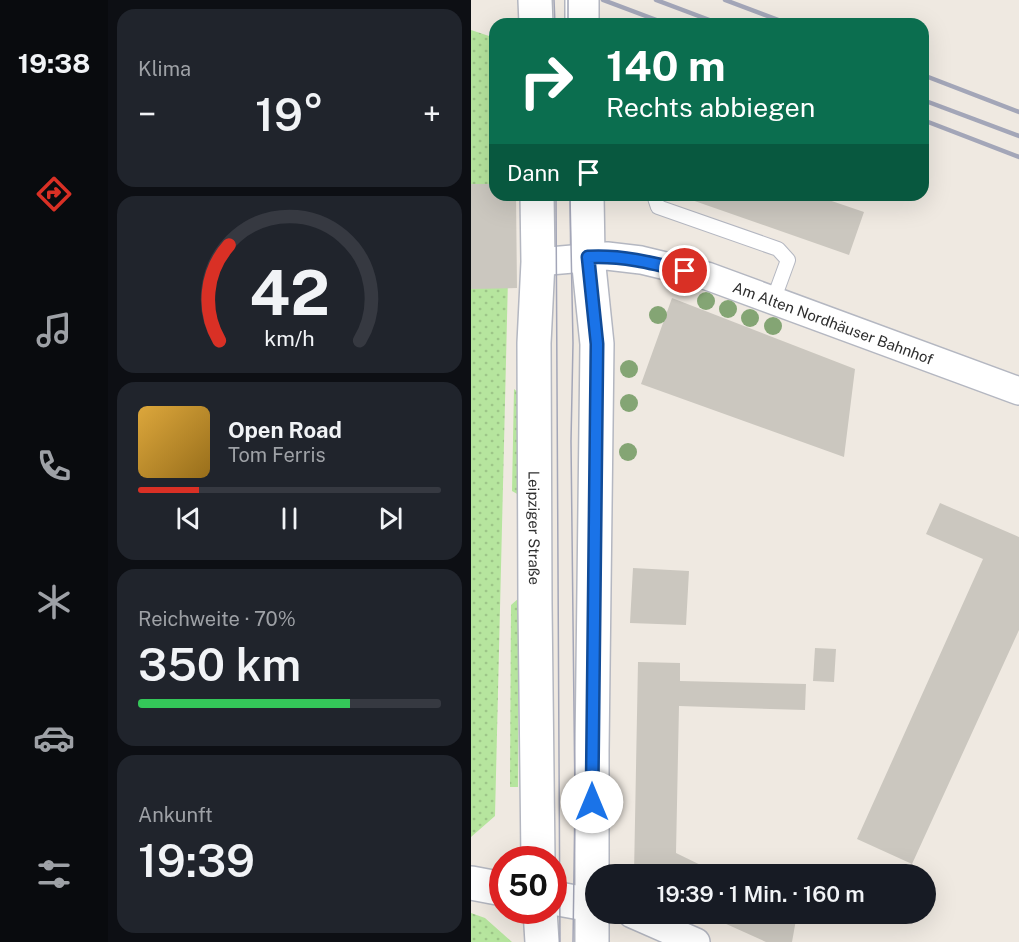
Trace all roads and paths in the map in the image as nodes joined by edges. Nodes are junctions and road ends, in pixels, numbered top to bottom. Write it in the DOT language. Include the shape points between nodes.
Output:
graph roads {
  1 [pos="535,0"];
  2 [pos="582,0"];
  3 [pos="536,18"];
  4 [pos="582,18"];
  5 [pos="537,201"];
  6 [pos="587,201"];
  7 [pos="656,201"];
  8 [pos="588,257"];
  9 [pos="538,262"];
  10 [pos="773,301"];
  11 [pos="1019,391"];
  12 [pos="538,846"];
  13 [pos="594,864"];
  14 [pos="471,883"];
  15 [pos="489,886"];
  16 [pos="567,900"];
  17 [pos="585,903"];
  18 [pos="541,924"];
  19 [pos="593,924"];
  20 [pos="654,924"];
  21 [pos="542,942"];
  22 [pos="592,942"];
  23 [pos="696,942"];
  1 -- 3 [label="main road"];
  2 -- 4 [label="main road"];
  5 -- 9 [label="main road, Leipziger Straße"];
  6 -- 8 [label="main road"];
  7 -- 10 [label="lane" via="658,207 778,249 788,260"];
  8 -- 9 [label="street, Am Alten Nordhäuser Bahnhof"];
  8 -- 10 [label="street, Am Alten Nordhäuser Bahnhof" via="641,260 707,276"];
  8 -- 13 [label="main road" via="597,344"];
  9 -- 12 [label="main road, Leipziger Straße" via="534,343"];
  10 -- 11 [label="street, Am Alten Nordhäuser Bahnhof"];
  14 -- 15 [label="main road"];
  16 -- 17 [label="main road"];
  18 -- 21 [label="main road"];
  19 -- 22 [label="main road"];
  20 -- 23 [label="street"];
}
